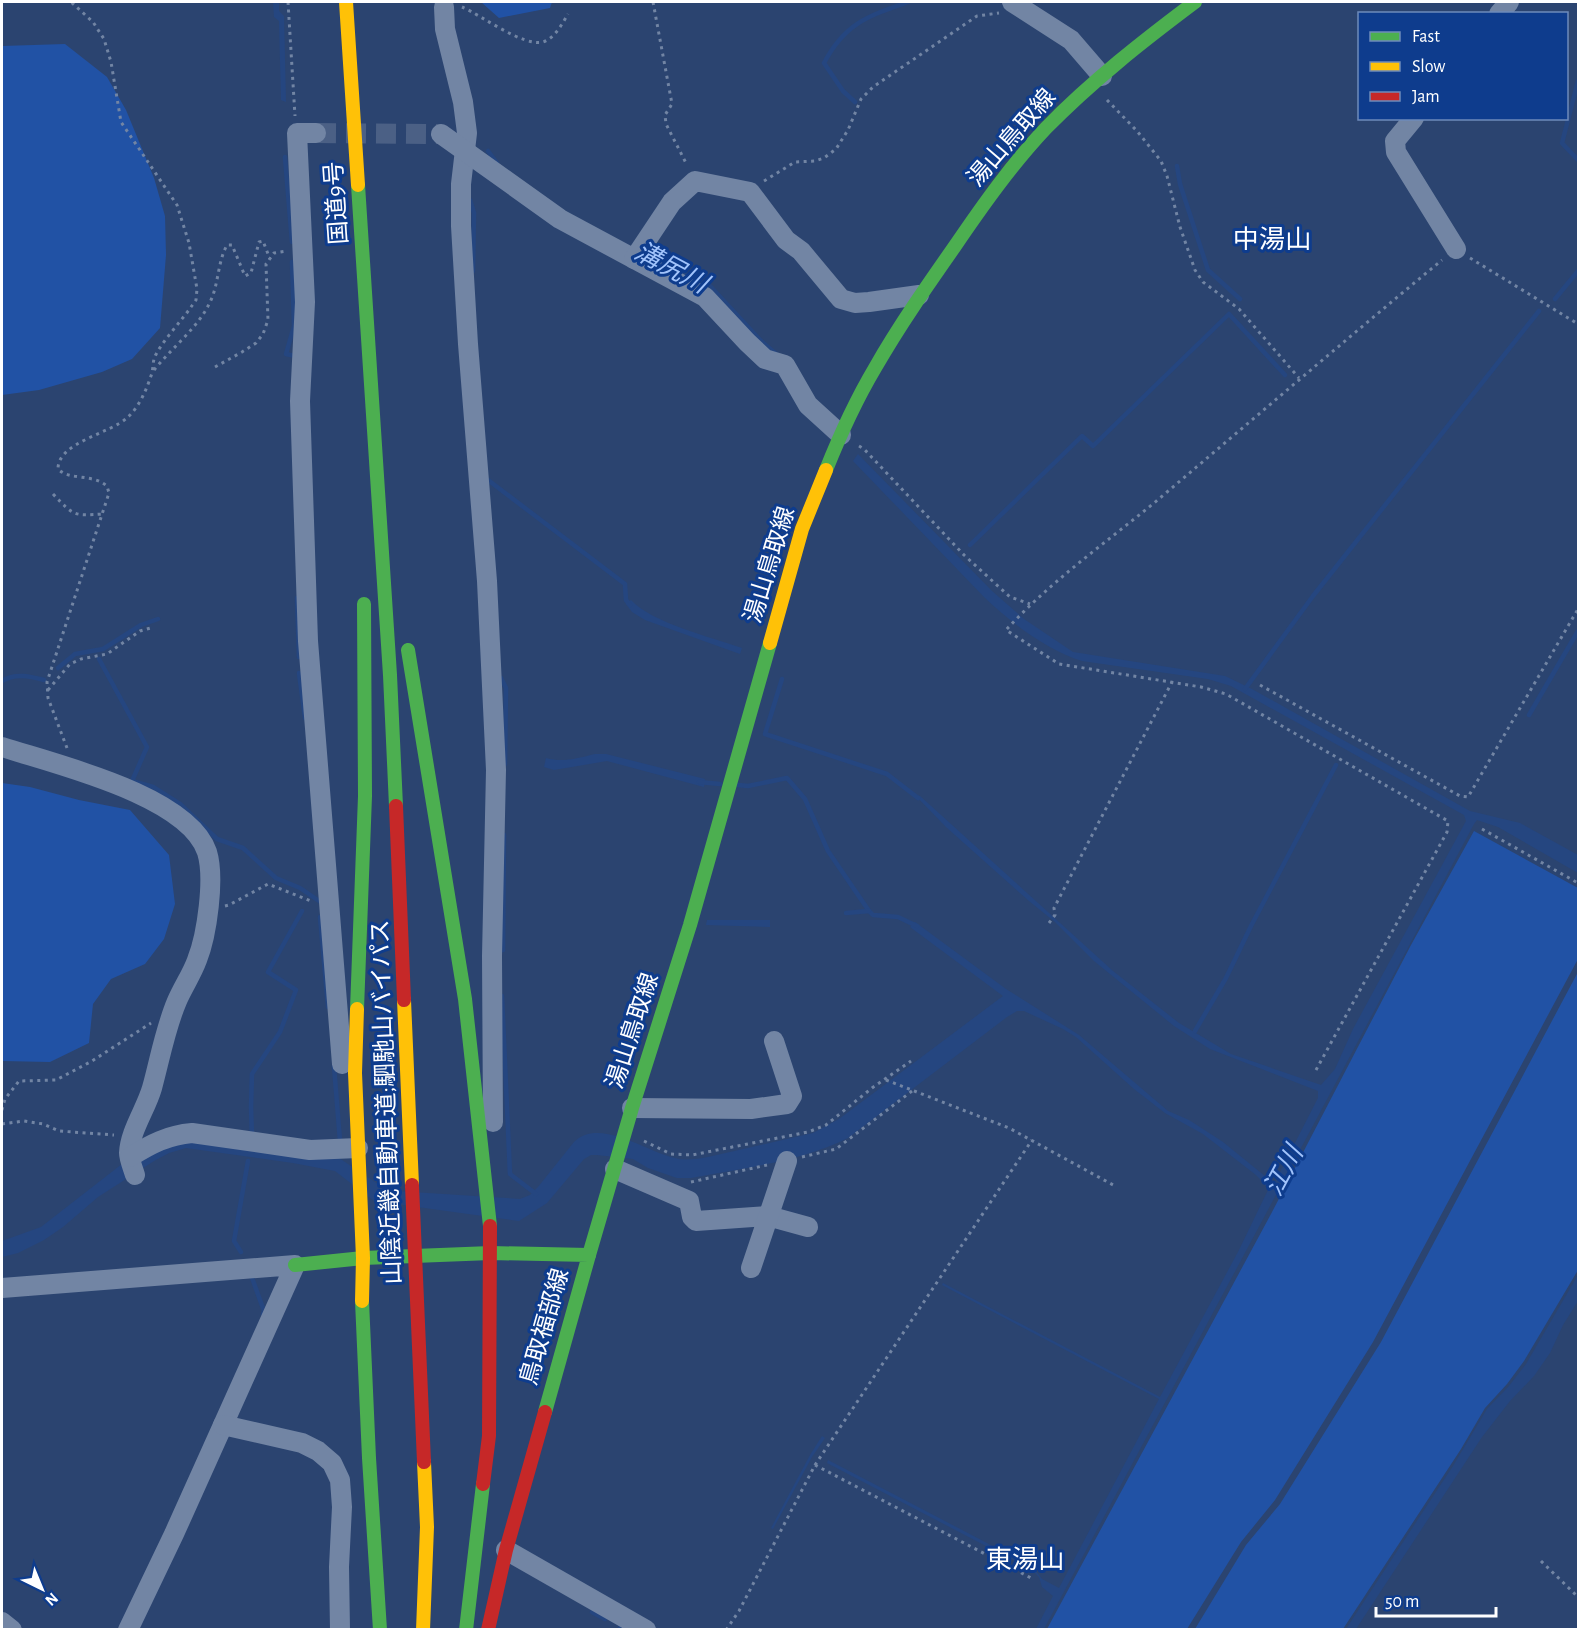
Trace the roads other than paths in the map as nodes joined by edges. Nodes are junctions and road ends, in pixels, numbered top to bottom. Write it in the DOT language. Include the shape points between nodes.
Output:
graph roads {
  1 [pos="346,2"];
  2 [pos="1196,2"];
  3 [pos="1016,4"];
  4 [pos="444,7"];
  5 [pos="1097,80"];
  6 [pos="1412,120"];
  7 [pos="306,133"];
  8 [pos="441,134"];
  9 [pos="465,151"];
  10 [pos="1456,249"];
  11 [pos="634,259"];
  12 [pos="919,295"];
  13 [pos="372,402"];
  14 [pos="841,435"];
  15 [pos="364,482"];
  16 [pos="393,513"];
  17 [pos="364,588"];
  18 [pos="407,638"];
  19 [pos="2,747"];
  20 [pos="774,1041"];
  21 [pos="632,1108"];
  22 [pos="358,1157"];
  23 [pos="786,1161"];
  24 [pos="615,1169"];
  25 [pos="486,1180"];
  26 [pos="768,1216"];
  27 [pos="808,1227"];
  28 [pos="491,1253"];
  29 [pos="589,1254"];
  30 [pos="363,1258"];
  31 [pos="296,1264"];
  32 [pos="751,1268"];
  33 [pos="2,1288"];
  34 [pos="411,1292"];
  35 [pos="223,1425"];
  36 [pos="411,1468"];
  37 [pos="506,1550"];
  38 [pos="411,1581"];
  39 [pos="2,1622"];
  40 [pos="12,1629"];
  41 [pos="128,1629"];
  42 [pos="340,1629"];
  43 [pos="380,1629"];
  44 [pos="411,1629"];
  45 [pos="423,1629"];
  46 [pos="466,1629"];
  47 [pos="488,1629"];
  48 [pos="646,1629"];
  1 -- 13 [label="main road, 国道9号"];
  2 -- 5 [label="main road, 湯山鳥取線"];
  3 -- 5 [label="street" via="1071,40"];
  4 -- 9 [label="street" via="444,29 464,112"];
  5 -- 12 [label="main road, 湯山鳥取線" via="1003,177"];
  6 -- 10 [label="street" via="1395,141 1396,152"];
  7 -- 22 [label="street" via="300,401 308,640 348,1134"];
  8 -- 9 [label="street"];
  9 -- 11 [label="street" via="560,219"];
  9 -- 25 [label="street" via="461,226 487,581 496,770 493,1147"];
  11 -- 12 [label="street" via="672,202 695,181 750,192 786,240 801,251 840,299 855,303"];
  11 -- 14 [label="street" via="705,297 765,359 785,365 808,405"];
  12 -- 14 [label="main road, 湯山鳥取線" via="864,387"];
  13 -- 15 [label="main road"];
  13 -- 16 [label="main road"];
  13 -- 34 [label="main road, 山陰近畿自動車道;駟馳山バイパス" via="390,675"];
  14 -- 21 [label="main road, 湯山鳥取線" via="802,529 690,925"];
  17 -- 22 [label="main road" via="365,796 355,1073"];
  18 -- 25 [label="main road" via="465,999"];
  19 -- 22 [label="street" via="141,795 174,812 207,852 207,923 197,960 177,1000 134,1135 129,1153 133,1166 156,1141 192,1133"];
  20 -- 21 [label="street" via="792,1096 787,1104 752,1108"];
  21 -- 24 [label="main road, 湯山鳥取線"];
  22 -- 30 [label="main road"];
  23 -- 26 [label="street"];
  24 -- 26 [label="street" via="689,1201 696,1221"];
  24 -- 29 [label="main road, 湯山鳥取線"];
  25 -- 28 [label="main road"];
  26 -- 27 [label="street"];
  26 -- 32 [label="street"];
  28 -- 29 [label="main road, 鳥取福部線"];
  28 -- 30 [label="main road, 鳥取福部線"];
  28 -- 46 [label="main road" via="489,1436"];
  29 -- 37 [label="main road, 鳥取福部線"];
  30 -- 31 [label="main road, 鳥取福部線"];
  30 -- 43 [label="main road" via="369,1458"];
  31 -- 33 [label="street"];
  31 -- 35 [label="street"];
  34 -- 36 [label="main road, 山陰近畿自動車道;駟馳山バイパス"];
  34 -- 45 [label="main road, 山陰近畿自動車道;駟馳山バイパス" via="427,1527"];
  35 -- 41 [label="street"];
  35 -- 42 [label="street" via="302,1443 332,1463 340,1480 342,1507"];
  37 -- 47 [label="main road, 鳥取福部線"];
  37 -- 48 [label="street"];
  38 -- 44 [label="main road"];
  39 -- 40 [label="street"];
}
